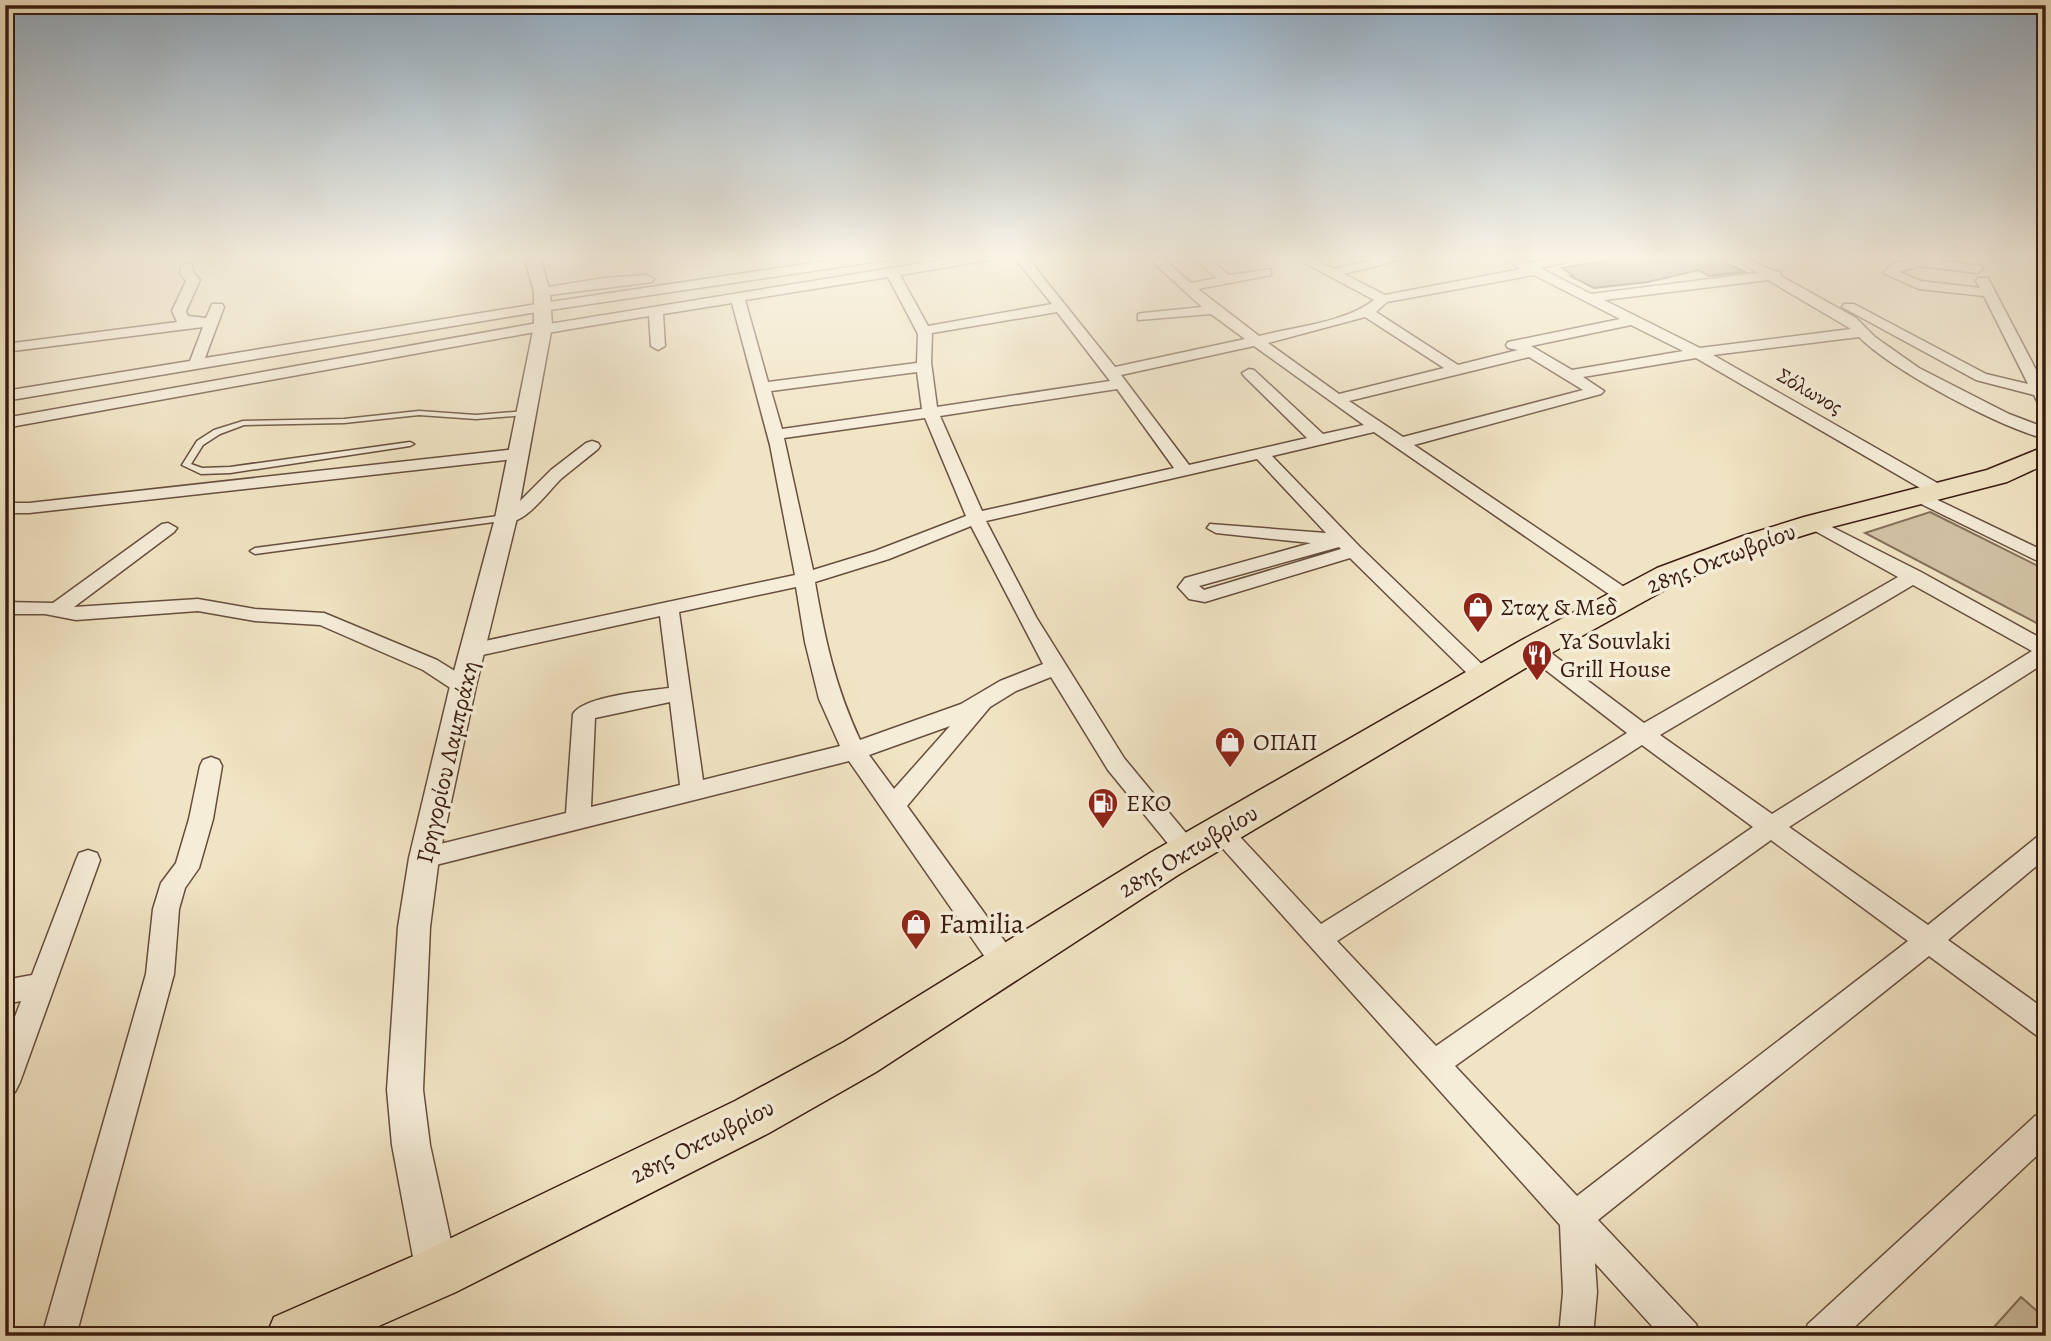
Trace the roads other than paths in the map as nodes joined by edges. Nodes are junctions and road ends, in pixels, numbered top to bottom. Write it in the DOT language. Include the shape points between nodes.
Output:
graph roads {
  1 [pos="183,319"];
  2 [pos="211,319"];
  3 [pos="510,319"];
  4 [pos="524,319"];
  5 [pos="541,319"];
  6 [pos="656,319"];
  7 [pos="743,319"];
  8 [pos="916,319"];
  9 [pos="993,319"];
  10 [pos="1069,319"];
  11 [pos="1225,319"];
  12 [pos="1342,319"];
  13 [pos="1377,319"];
  14 [pos="1631,319"];
  15 [pos="1847,319"];
  16 [pos="1871,319"];
  17 [pos="2002,319"];
  18 [pos="1634,320"];
  19 [pos="209,322"];
  20 [pos="922,331"];
  21 [pos="1864,332"];
  22 [pos="1257,341"];
  23 [pos="658,346"];
  24 [pos="5,348"];
  25 [pos="1524,348"];
  26 [pos="1698,353"];
  27 [pos="1441,361"];
  28 [pos="196,364"];
  29 [pos="924,367"];
  30 [pos="1456,370"];
  31 [pos="1249,373"];
  32 [pos="1569,375"];
  33 [pos="1117,378"];
  34 [pos="762,387"];
  35 [pos="2038,391"];
  36 [pos="5,396"];
  37 [pos="1336,399"];
  38 [pos="2046,404"];
  39 [pos="526,413"];
  40 [pos="932,414"];
  41 [pos="5,422"];
  42 [pos="1377,427"];
  43 [pos="2046,434"];
  44 [pos="775,435"];
  45 [pos="1320,440"];
  46 [pos="1401,443"];
  47 [pos="410,444"];
  48 [pos="593,446"];
  49 [pos="517,454"];
  50 [pos="2046,454"];
  51 [pos="1262,455"];
  52 [pos="1186,472"];
  53 [pos="1931,494"];
  54 [pos="5,508"];
  55 [pos="506,518"];
  56 [pos="976,518"];
  57 [pos="1814,523"];
  58 [pos="167,528"];
  59 [pos="1216,528"];
  60 [pos="1348,545"];
  61 [pos="255,551"];
  62 [pos="2046,559"];
  63 [pos="1914,576"];
  64 [pos="804,579"];
  65 [pos="1626,597"];
  66 [pos="5,608"];
  67 [pos="669,608"];
  68 [pos="57,610"];
  69 [pos="1532,649"];
  70 [pos="472,650"];
  71 [pos="2046,651"];
  72 [pos="1055,667"];
  73 [pos="1484,678"];
  74 [pos="463,686"];
  75 [pos="680,693"];
  76 [pos="987,698"];
  77 [pos="1643,734"];
  78 [pos="854,751"];
  79 [pos="211,766"];
  80 [pos="694,793"];
  81 [pos="893,806"];
  82 [pos="578,820"];
  83 [pos="1772,826"];
  84 [pos="1204,841"];
  85 [pos="2046,844"];
  86 [pos="424,858"];
  87 [pos="88,860"];
  88 [pos="1319,939"];
  89 [pos="1929,940"];
  90 [pos="1006,964"];
  91 [pos="41,985"];
  92 [pos="5,992"];
  93 [pos="2046,1026"];
  94 [pos="1434,1064"];
  95 [pos="5,1082"];
  96 [pos="2046,1126"];
  97 [pos="1576,1217"];
  98 [pos="437,1273"];
  99 [pos="358,1322"];
  100 [pos="59,1336"];
  101 [pos="293,1336"];
  102 [pos="1576,1336"];
  103 [pos="1684,1336"];
  104 [pos="1820,1336"];
  1 -- 19 [label="street"];
  2 -- 19 [label="street"];
  3 -- 28 [label="street"];
  4 -- 41 [label="street" via="363,360"];
  5 -- 39 [label="street, Γρηγορίου Λαμπράκη"];
  6 -- 23 [label="street"];
  7 -- 34 [label="street"];
  8 -- 20 [label="street"];
  9 -- 20 [label="street"];
  10 -- 33 [label="street"];
  11 -- 22 [label="street"];
  12 -- 22 [label="street"];
  13 -- 27 [label="street"];
  14 -- 18 [label="street, Σόλωνος"];
  15 -- 21 [label="street"];
  16 -- 35 [label="street" via="1972,372"];
  17 -- 35 [label="street"];
  18 -- 25 [label="street"];
  18 -- 26 [label="street, Σόλωνος"];
  19 -- 24 [label="street"];
  19 -- 28 [label="street"];
  20 -- 29 [label="street" via="927,341"];
  21 -- 26 [label="street"];
  21 -- 43 [label="street" via="1924,377"];
  22 -- 33 [label="street"];
  22 -- 37 [label="street"];
  25 -- 27 [label="street"];
  25 -- 30 [label="street"];
  25 -- 32 [label="street"];
  26 -- 32 [label="street"];
  26 -- 53 [label="street, Σόλωνος"];
  27 -- 30 [label="street"];
  28 -- 36 [label="street"];
  29 -- 34 [label="street"];
  29 -- 40 [label="street"];
  30 -- 37 [label="street"];
  31 -- 45 [label="street"];
  32 -- 46 [label="street" via="1596,391"];
  33 -- 40 [label="street"];
  33 -- 52 [label="street"];
  34 -- 44 [label="street"];
  35 -- 38 [label="street"];
  37 -- 42 [label="street"];
  39 -- 47 [label="lane" via="419,413 344,421 243,423 200,443 187,465 201,471 230,470"];
  39 -- 49 [label="street, Γρηγορίου Λαμπράκη"];
  40 -- 44 [label="street"];
  40 -- 56 [label="street"];
  42 -- 45 [label="street"];
  42 -- 46 [label="street"];
  44 -- 64 [label="street"];
  45 -- 51 [label="street"];
  46 -- 65 [label="street"];
  48 -- 55 [label="street"];
  49 -- 54 [label="street" via="29,509"];
  49 -- 55 [label="street, Γρηγορίου Λαμπράκη"];
  50 -- 53 [label="main road, 28ης Οκτωβρίου" via="1997,476"];
  51 -- 52 [label="street"];
  51 -- 60 [label="street"];
  52 -- 56 [label="street"];
  53 -- 57 [label="main road, 28ης Οκτωβρίου"];
  53 -- 62 [label="street, Σόλωνος"];
  55 -- 61 [label="lane"];
  55 -- 70 [label="street, Γρηγορίου Λαμπράκη"];
  56 -- 64 [label="street" via="883,555"];
  56 -- 72 [label="street"];
  57 -- 63 [label="street"];
  57 -- 65 [label="main road, 28ης Οκτωβρίου" via="1668,575"];
  58 -- 68 [label="street"];
  59 -- 60 [label="street"];
  60 -- 60 [label="street" via="1205,596 1188,587 1192,582"];
  60 -- 73 [label="street"];
  63 -- 71 [label="street"];
  63 -- 77 [label="street"];
  64 -- 67 [label="street"];
  64 -- 78 [label="street" via="814,642 830,699"];
  65 -- 69 [label="main road, 28ης Οκτωβρίου"];
  66 -- 68 [label="street"];
  67 -- 70 [label="street"];
  67 -- 75 [label="street"];
  68 -- 74 [label="street" via="76,614 198,605 255,615 324,619 430,665"];
  69 -- 73 [label="main road, 28ης Οκτωβρίου"];
  69 -- 77 [label="street"];
  70 -- 74 [label="street, Γρηγορίου Λαμπράκη"];
  71 -- 83 [label="street"];
  72 -- 76 [label="street"];
  72 -- 84 [label="street" via="1116,764"];
  73 -- 84 [label="main road, 28ης Οκτωβρίου"];
  74 -- 86 [label="street, Γρηγορίου Λαμπράκη"];
  75 -- 80 [label="street"];
  75 -- 82 [label="street" via="584,714"];
  76 -- 78 [label="street" via="921,729"];
  76 -- 81 [label="street"];
  77 -- 83 [label="street"];
  77 -- 88 [label="street"];
  78 -- 80 [label="street"];
  78 -- 81 [label="street"];
  79 -- 100 [label="street" via="187,869 174,883 166,909 160,974"];
  80 -- 82 [label="street"];
  81 -- 90 [label="street"];
  82 -- 86 [label="street"];
  83 -- 89 [label="street"];
  83 -- 94 [label="street"];
  84 -- 88 [label="street"];
  84 -- 90 [label="main road, 28ης Οκτωβρίου"];
  85 -- 89 [label="street"];
  86 -- 98 [label="street, Γρηγορίου Λαμπράκη" via="414,928 405,1090 411,1145"];
  87 -- 91 [label="street"];
  88 -- 94 [label="street"];
  89 -- 93 [label="street"];
  89 -- 97 [label="street"];
  90 -- 98 [label="main road, 28ης Οκτωβρίου" via="859,1057 752,1117"];
  91 -- 92 [label="street"];
  91 -- 95 [label="street"];
  94 -- 97 [label="street"];
  96 -- 104 [label="street"];
  97 -- 102 [label="street" via="1580,1292"];
  97 -- 103 [label="street"];
  98 -- 99 [label="main road, 28ης Οκτωβρίου"];
  99 -- 101 [label="main road, 28ης Οκτωβρίου"];
}
